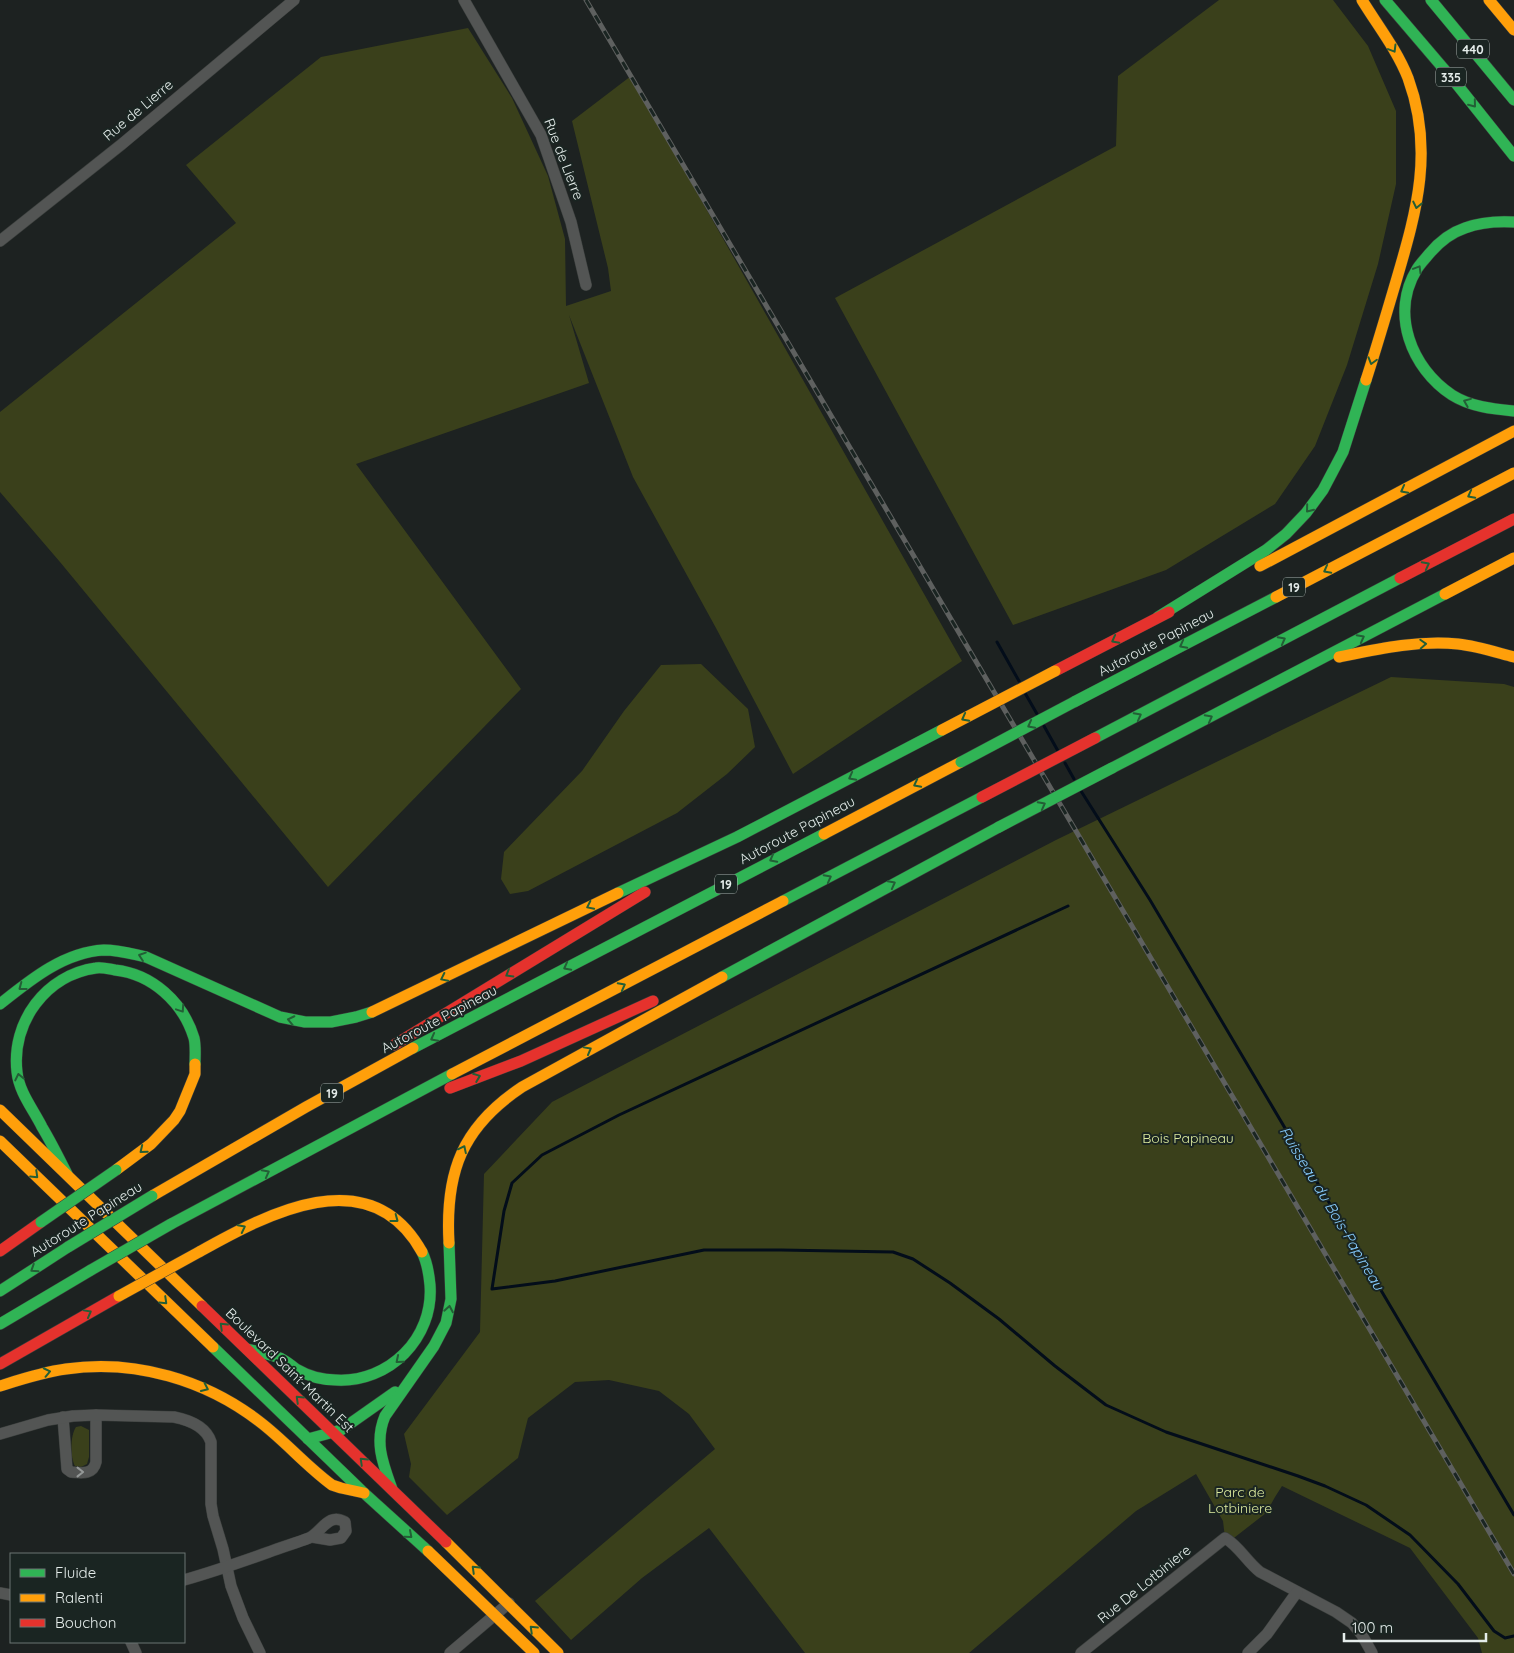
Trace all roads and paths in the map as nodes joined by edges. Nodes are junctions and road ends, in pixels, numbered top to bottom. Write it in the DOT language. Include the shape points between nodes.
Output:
graph roads {
  1 [pos="294,0"];
  2 [pos="464,0"];
  3 [pos="1362,0"];
  4 [pos="1385,0"];
  5 [pos="1431,0"];
  6 [pos="1489,0"];
  7 [pos="1514,30"];
  8 [pos="1514,100"];
  9 [pos="1514,156"];
  10 [pos="1514,222"];
  11 [pos="0,242"];
  12 [pos="586,285"];
  13 [pos="1514,411"];
  14 [pos="1514,431"];
  15 [pos="1514,473"];
  16 [pos="1514,519"];
  17 [pos="1514,558"];
  18 [pos="1158,617"];
  19 [pos="1514,657"];
  20 [pos="1318,661"];
  21 [pos="737,837"];
  22 [pos="849,907"];
  23 [pos="0,1004"];
  24 [pos="0,1110"];
  25 [pos="366,1119"];
  26 [pos="0,1141"];
  27 [pos="67,1174"];
  28 [pos="174,1182"];
  29 [pos="0,1251"];
  30 [pos="0,1291"];
  31 [pos="0,1324"];
  32 [pos="247,1349"];
  33 [pos="0,1364"];
  34 [pos="414,1375"];
  35 [pos="0,1386"];
  36 [pos="96,1415"];
  37 [pos="63,1417"];
  38 [pos="334,1433"];
  39 [pos="0,1434"];
  40 [pos="308,1439"];
  41 [pos="392,1489"];
  42 [pos="364,1493"];
  43 [pos="312,1537"];
  44 [pos="226,1567"];
  45 [pos="185,1580"];
  46 [pos="1297,1592"];
  47 [pos="509,1603"];
  48 [pos="495,1616"];
  49 [pos="260,1653"];
  50 [pos="450,1653"];
  51 [pos="534,1653"];
  52 [pos="558,1653"];
  53 [pos="1081,1653"];
  54 [pos="1248,1653"];
  55 [pos="1372,1653"];
  1 -- 11 [label="street, Rue de Lierre"];
  2 -- 12 [label="street, Rue de Lierre" via="542,135 571,222"];
  3 -- 18 [label="main road, one-way" via="1406,72 1420,117 1423,160 1412,227 1349,439 1328,483 1287,533 1258,556"];
  4 -- 9 [label="main road, 335, one-way"];
  5 -- 8 [label="main road, 440"];
  6 -- 7 [label="main road"];
  13 -- 10 [label="main road, one-way" via="1472,405 1437,384 1413,352 1405,316 1405,300 1412,280 1435,246 1469,226 1492,221"];
  14 -- 18 [label="main road, one-way" via="1277,558"];
  15 -- 28 [label="main road, Autoroute Papineau / 19, one-way, bridge" via="418,1046"];
  25 -- 16 [label="main road, one-way, bridge"];
  20 -- 17 [label="main road, one-way"];
  18 -- 21 [label="main road, one-way, bridge"];
  20 -- 19 [label="main road, one-way" via="1425,643 1469,646"];
  22 -- 20 [label="main road, one-way, bridge"];
  21 -- 23 [label="main road, one-way" via="381,1009 341,1021 304,1022 280,1017 146,957 116,950 92,951 68,958 44,971"];
  21 -- 28 [label="main road, one-way" via="485,988"];
  25 -- 22 [label="main road, one-way" via="529,1057"];
  34 -- 22 [label="main road, one-way" via="436,1345 448,1316 451,1292 450,1190 464,1147 484,1118 504,1098 522,1087"];
  24 -- 27 [label="main road, Boulevard Saint-Martin Est"];
  31 -- 25 [label="main road, one-way, bridge" via="171,1224"];
  26 -- 40 [label="main road, one-way"];
  27 -- 29 [label="main road, one-way, bridge" via="23,1093 16,1064 18,1037 33,1006 49,988 76,973 103,968 136,973 174,999 192,1032 196,1066 192,1085 179,1112 159,1136 116,1170"];
  32 -- 27 [label="main road, Boulevard Saint-Martin Est, one-way"];
  28 -- 30 [label="main road, Autoroute Papineau / 19, one-way, bridge"];
  33 -- 32 [label="main road, one-way, bridge" via="242,1228 301,1205 335,1201 366,1205 392,1216 413,1236 424,1254 432,1287 428,1316 416,1341 390,1367 362,1378 326,1380 302,1372 281,1358"];
  38 -- 32 [label="main road, Boulevard Saint-Martin Est, one-way"];
  34 -- 38 [label="main road" via="380,1404"];
  34 -- 41 [label="main road" via="379,1430 380,1448"];
  35 -- 42 [label="main road, one-way" via="48,1371 84,1366 131,1367 181,1378 210,1390 250,1414 332,1485"];
  36 -- 37 [label="street"];
  37 -- 36 [label="street, one-way" via="67,1469 89,1472 94,1469 96,1459"];
  36 -- 44 [label="street" via="174,1417 208,1434 212,1510"];
  37 -- 39 [label="street"];
  38 -- 40 [label="main road"];
  41 -- 38 [label="main road, Boulevard Saint-Martin Est, one-way"];
  40 -- 42 [label="main road"];
  47 -- 41 [label="main road, Boulevard Saint-Martin Est, one-way"];
  42 -- 48 [label="main road, one-way"];
  43 -- 44 [label="street"];
  44 -- 45 [label="street"];
  44 -- 49 [label="street" via="240,1613"];
  46 -- 53 [label="street, Rue De Lotbiniere" via="1260,1572 1225,1538"];
  46 -- 54 [label="street"];
  46 -- 55 [label="street" via="1352,1623"];
  47 -- 48 [label="street"];
  52 -- 47 [label="main road, Boulevard Saint-Martin Est, one-way"];
  48 -- 50 [label="street"];
  48 -- 51 [label="main road"];
}
